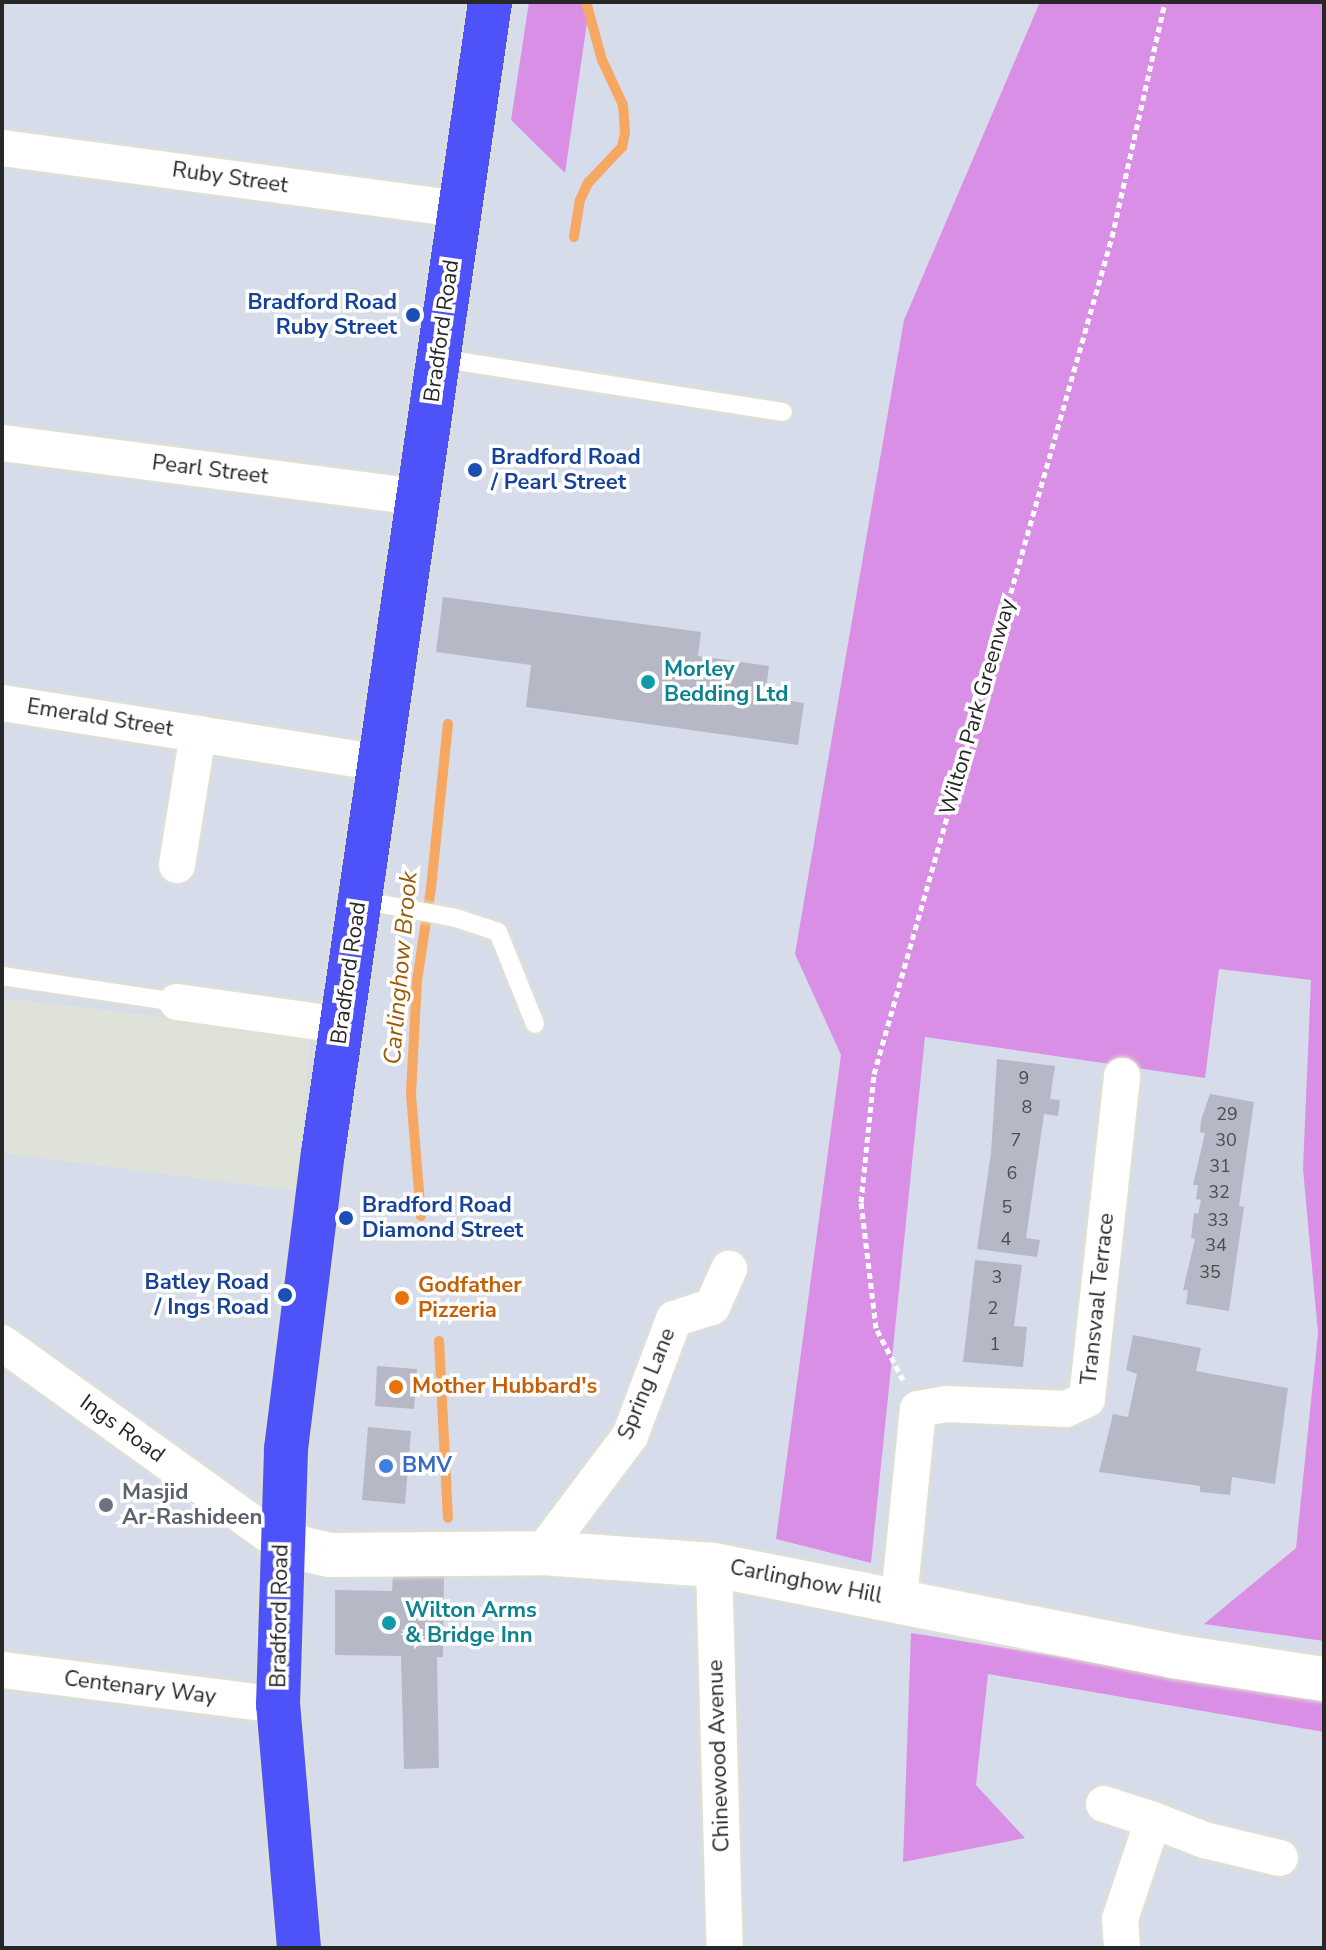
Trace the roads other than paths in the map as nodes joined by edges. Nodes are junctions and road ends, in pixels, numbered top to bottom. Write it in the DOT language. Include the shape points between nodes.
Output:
graph roads {
  1 [pos="490,2"];
  2 [pos="2,148"];
  3 [pos="459,209"];
  4 [pos="438,358"];
  5 [pos="783,412"];
  6 [pos="2,443"];
  7 [pos="418,497"];
  8 [pos="2,703"];
  9 [pos="198,734"];
  10 [pos="379,763"];
  11 [pos="177,865"];
  12 [pos="360,900"];
  13 [pos="2,976"];
  14 [pos="177,1002"];
  15 [pos="535,1024"];
  16 [pos="341,1025"];
  17 [pos="1122,1076"];
  18 [pos="729,1269"];
  19 [pos="2,1343"];
  20 [pos="282,1544"];
  21 [pos="542,1553"];
  22 [pos="714,1565"];
  23 [pos="899,1599"];
  24 [pos="2,1670"];
  25 [pos="1324,1679"];
  26 [pos="278,1705"];
  27 [pos="1104,1804"];
  28 [pos="1153,1820"];
  29 [pos="1280,1858"];
  30 [pos="299,1948"];
  31 [pos="725,1948"];
  32 [pos="1122,1948"];
  1 -- 3 [label="main road, Bradford Road"];
  2 -- 3 [label="street, Ruby Street"];
  3 -- 4 [label="main road, Bradford Road"];
  4 -- 5 [label="lane"];
  4 -- 7 [label="main road, Bradford Road"];
  6 -- 7 [label="street, Pearl Street"];
  7 -- 10 [label="main road, Bradford Road"];
  8 -- 9 [label="street, Emerald Street"];
  9 -- 10 [label="street, Emerald Street"];
  9 -- 11 [label="street, Emerald Street"];
  10 -- 12 [label="main road, Bradford Road"];
  12 -- 15 [label="lane" via="498,932"];
  12 -- 16 [label="main road, Bradford Road"];
  13 -- 14 [label="lane"];
  14 -- 16 [label="street"];
  16 -- 20 [label="main road, Bradford Road" via="286,1449"];
  17 -- 23 [label="street, Transvaal Terrace" via="1087,1399 1066,1409 947,1404 918,1409"];
  18 -- 21 [label="street, Spring Lane" via="712,1307 674,1319 630,1436"];
  19 -- 20 [label="street, Ings Road"];
  20 -- 21 [label="street, Carlinghow Hill" via="330,1555"];
  20 -- 26 [label="main road, Bradford Road"];
  21 -- 22 [label="street, Carlinghow Hill"];
  22 -- 23 [label="street, Carlinghow Hill"];
  22 -- 31 [label="street, Chinewood Avenue"];
  23 -- 25 [label="street, Carlinghow Hill" via="1173,1656"];
  24 -- 26 [label="street, Centenary Way"];
  26 -- 30 [label="main road, Bradford Road"];
  27 -- 28 [label="street"];
  28 -- 29 [label="street" via="1204,1840"];
  28 -- 32 [label="street" via="1120,1919"];
}
